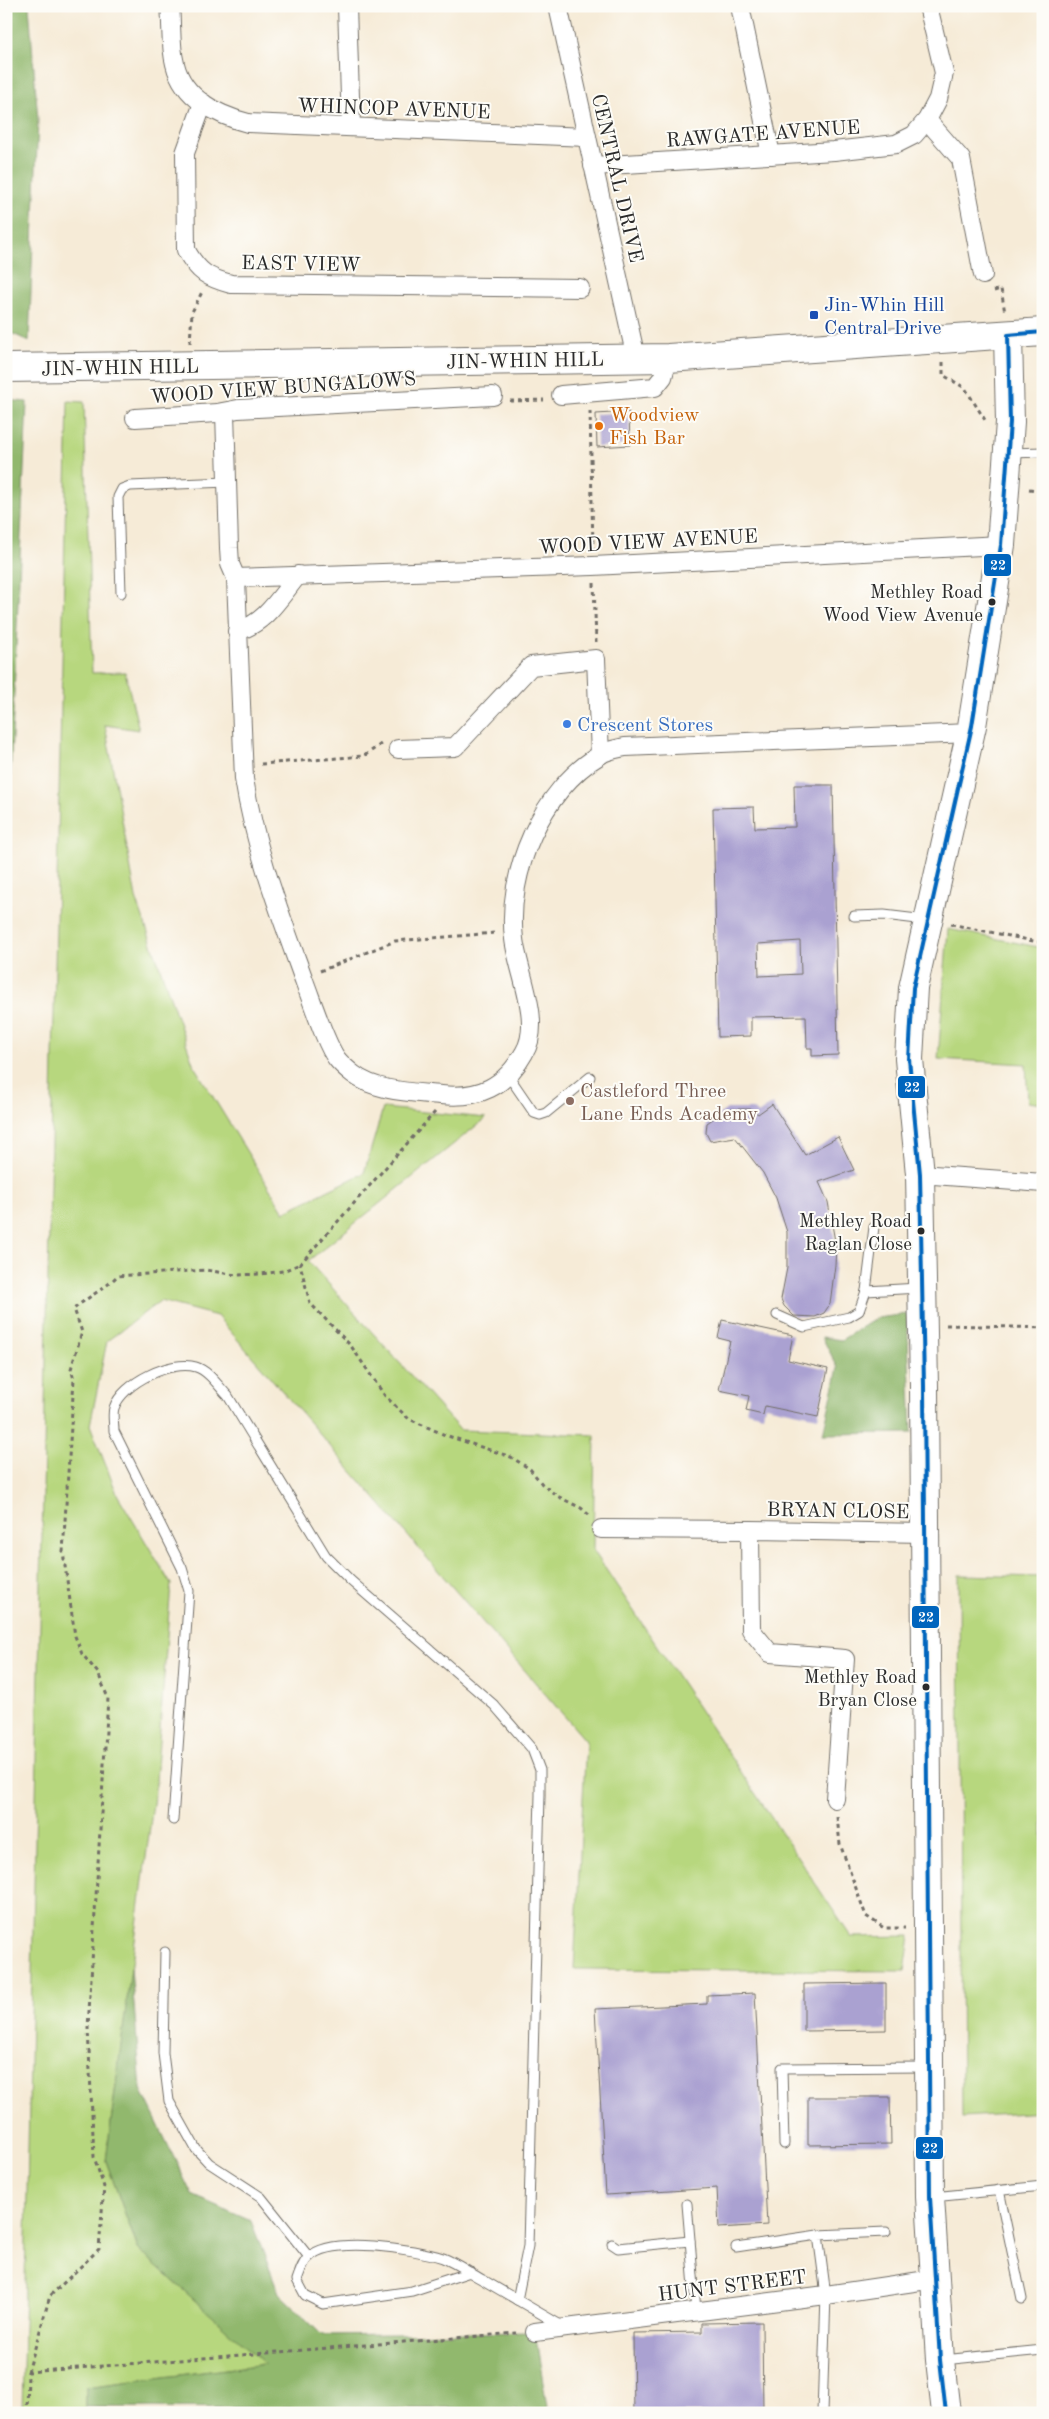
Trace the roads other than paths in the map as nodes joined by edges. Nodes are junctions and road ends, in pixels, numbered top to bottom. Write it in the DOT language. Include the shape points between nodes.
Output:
graph roads {
  1 [pos="170,6"];
  2 [pos="347,6"];
  3 [pos="558,6"];
  4 [pos="740,6"];
  5 [pos="928,6"];
  6 [pos="203,104"];
  7 [pos="927,120"];
  8 [pos="351,127"];
  9 [pos="587,137"];
  10 [pos="771,155"];
  11 [pos="594,166"];
  12 [pos="983,275"];
  13 [pos="580,288"];
  14 [pos="1043,332"];
  15 [pos="1008,335"];
  16 [pos="636,358"];
  17 [pos="668,358"];
  18 [pos="6,368"];
  19 [pos="561,395"];
  20 [pos="493,396"];
  21 [pos="225,412"];
  22 [pos="135,418"];
  23 [pos="1009,441"];
  24 [pos="1043,452"];
  25 [pos="227,482"];
  26 [pos="1001,545"];
  27 [pos="298,576"];
  28 [pos="236,578"];
  29 [pos="121,593"];
  30 [pos="237,631"];
  31 [pos="970,733"];
  32 [pos="398,749"];
  33 [pos="600,755"];
  34 [pos="854,916"];
  35 [pos="929,920"];
  36 [pos="508,1074"];
  37 [pos="590,1077"];
  38 [pos="920,1174"];
  39 [pos="1043,1182"];
  40 [pos="874,1227"];
  41 [pos="921,1288"];
  42 [pos="866,1291"];
  43 [pos="777,1316"];
  44 [pos="601,1529"];
  45 [pos="750,1530"];
  46 [pos="925,1533"];
  47 [pos="835,1799"];
  48 [pos="173,1820"];
  49 [pos="165,1952"];
  50 [pos="929,2067"];
  51 [pos="784,2144"];
  52 [pos="1043,2186"];
  53 [pos="999,2190"];
  54 [pos="930,2197"];
  55 [pos="687,2204"];
  56 [pos="886,2232"];
  57 [pos="818,2235"];
  58 [pos="690,2241"];
  59 [pos="612,2244"];
  60 [pos="736,2247"];
  61 [pos="309,2257"];
  62 [pos="470,2272"];
  63 [pos="934,2279"];
  64 [pos="826,2295"];
  65 [pos="1022,2299"];
  66 [pos="517,2300"];
  67 [pos="696,2311"];
  68 [pos="565,2328"];
  69 [pos="535,2332"];
  70 [pos="1043,2350"];
  71 [pos="940,2360"];
  72 [pos="822,2413"];
  73 [pos="946,2413"];
  1 -- 6 [label="street, WHINCOP AVENUE" via="175,64 187,92"];
  2 -- 8 [label="street"];
  3 -- 9 [label="street, CENTRAL DRIVE"];
  4 -- 10 [label="street"];
  5 -- 7 [label="street" via="944,73 938,99"];
  6 -- 8 [label="street, WHINCOP AVENUE" via="225,117 248,123"];
  6 -- 13 [label="street, EAST VIEW" via="185,153 186,250 209,278 231,284"];
  7 -- 10 [label="street, RAWGATE AVENUE" via="914,134 896,144 834,152"];
  7 -- 12 [label="street" via="961,158"];
  8 -- 9 [label="street, WHINCOP AVENUE"];
  9 -- 11 [label="street, CENTRAL DRIVE"];
  10 -- 11 [label="street, RAWGATE AVENUE"];
  11 -- 16 [label="street, CENTRAL DRIVE"];
  14 -- 15 [label="main road, JIN-WHIN HILL"];
  15 -- 17 [label="main road, JIN-WHIN HILL"];
  15 -- 23 [label="main road"];
  16 -- 17 [label="main road, JIN-WHIN HILL"];
  16 -- 18 [label="main road, JIN-WHIN HILL"];
  17 -- 19 [label="street" via="663,377 655,387"];
  20 -- 21 [label="street, WOOD VIEW BUNGALOWS"];
  21 -- 22 [label="street, WOOD VIEW BUNGALOWS"];
  21 -- 25 [label="street"];
  23 -- 24 [label="lane"];
  23 -- 26 [label="main road"];
  25 -- 28 [label="street" via="230,564"];
  25 -- 29 [label="lane" via="122,489 118,497"];
  26 -- 27 [label="street, WOOD VIEW AVENUE" via="593,566"];
  26 -- 31 [label="main road"];
  27 -- 28 [label="street, WOOD VIEW AVENUE"];
  27 -- 30 [label="street" via="263,618 250,628"];
  28 -- 30 [label="street"];
  30 -- 36 [label="street" via="247,797 269,882 336,1058 354,1075 374,1084 450,1096 487,1091"];
  31 -- 33 [label="street" via="625,748"];
  31 -- 35 [label="main road"];
  32 -- 33 [label="street" via="455,747 530,666 596,659"];
  33 -- 36 [label="street" via="560,790 532,834 520,866 514,932 532,1028 525,1053"];
  34 -- 35 [label="lane" via="884,915"];
  35 -- 38 [label="main road" via="914,988 909,1059"];
  36 -- 37 [label="lane" via="534,1113 540,1115"];
  38 -- 39 [label="street"];
  38 -- 41 [label="main road"];
  40 -- 42 [label="lane"];
  41 -- 42 [label="lane"];
  41 -- 46 [label="main road"];
  42 -- 43 [label="lane" via="859,1311 849,1317 804,1328"];
  44 -- 45 [label="street, BRYAN CLOSE"];
  45 -- 46 [label="street, BRYAN CLOSE"];
  45 -- 47 [label="street, BRYAN CLOSE" via="751,1630 770,1653 845,1659"];
  46 -- 50 [label="main road"];
  48 -- 66 [label="lane" via="189,1591 182,1568 114,1431 114,1408 126,1389 150,1374 180,1366 196,1367 228,1396 326,1556 494,1705 532,1749 540,1770 528,2246"];
  49 -- 61 [label="lane" via="163,2053 169,2101 196,2149 209,2163 261,2196"];
  50 -- 51 [label="lane" via="782,2068"];
  50 -- 54 [label="main road"];
  52 -- 53 [label="lane"];
  53 -- 54 [label="lane"];
  53 -- 65 [label="lane"];
  54 -- 63 [label="main road"];
  55 -- 58 [label="lane"];
  56 -- 57 [label="lane"];
  57 -- 60 [label="lane"];
  57 -- 64 [label="lane"];
  58 -- 59 [label="lane" via="618,2248"];
  58 -- 67 [label="lane"];
  61 -- 62 [label="lane" via="320,2250 356,2244 443,2258"];
  61 -- 62 [label="lane" via="297,2280 305,2295 323,2304 412,2291"];
  62 -- 66 [label="lane"];
  63 -- 64 [label="street, HUNT STREET"];
  63 -- 71 [label="main road"];
  64 -- 67 [label="street, HUNT STREET"];
  64 -- 72 [label="lane"];
  66 -- 68 [label="lane"];
  67 -- 68 [label="street, HUNT STREET"];
  68 -- 69 [label="street, HUNT STREET"];
  70 -- 71 [label="lane"];
  71 -- 73 [label="main road"];
}
